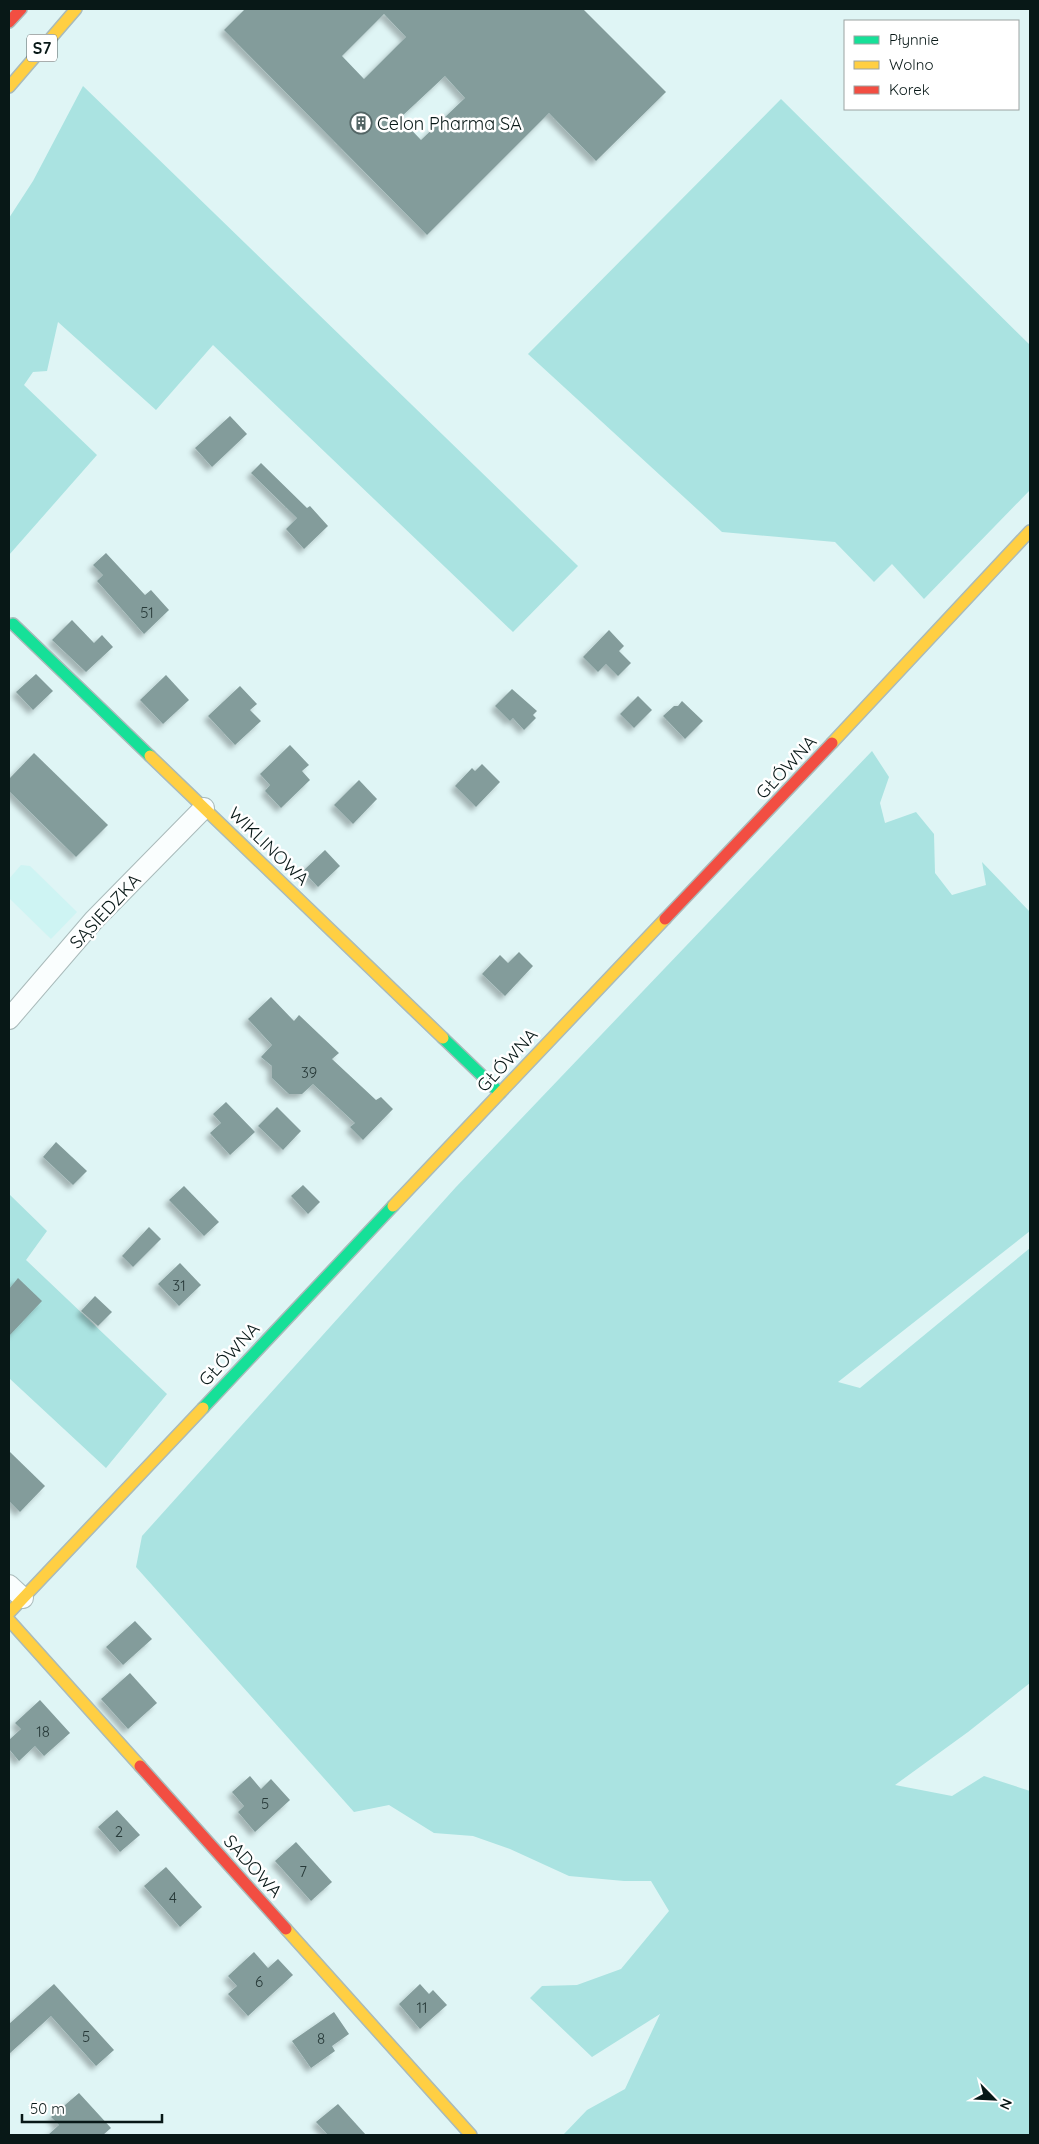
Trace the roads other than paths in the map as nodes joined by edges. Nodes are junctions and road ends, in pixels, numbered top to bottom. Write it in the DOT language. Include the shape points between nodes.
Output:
graph roads {
  1 [pos="21,9"];
  2 [pos="76,9"];
  3 [pos="9,22"];
  4 [pos="9,86"];
  5 [pos="1030,531"];
  6 [pos="13,624"];
  7 [pos="204,808"];
  8 [pos="9,1019"];
  9 [pos="500,1093"];
  10 [pos="16,1592"];
  11 [pos="9,1613"];
  12 [pos="9,1620"];
  13 [pos="471,2135"];
  1 -- 3 [label="main road, S7"];
  2 -- 4 [label="main road, S7"];
  5 -- 9 [label="main road, GŁÓWNA" via="731,852"];
  6 -- 7 [label="main road, WIKLINOWA"];
  7 -- 8 [label="street, SĄSIEDZKA" via="94,920"];
  7 -- 9 [label="main road, WIKLINOWA"];
  9 -- 10 [label="main road, GŁÓWNA"];
  10 -- 11 [label="main road, GŁÓWNA"];
  12 -- 13 [label="main road, SADOWA"];
}
